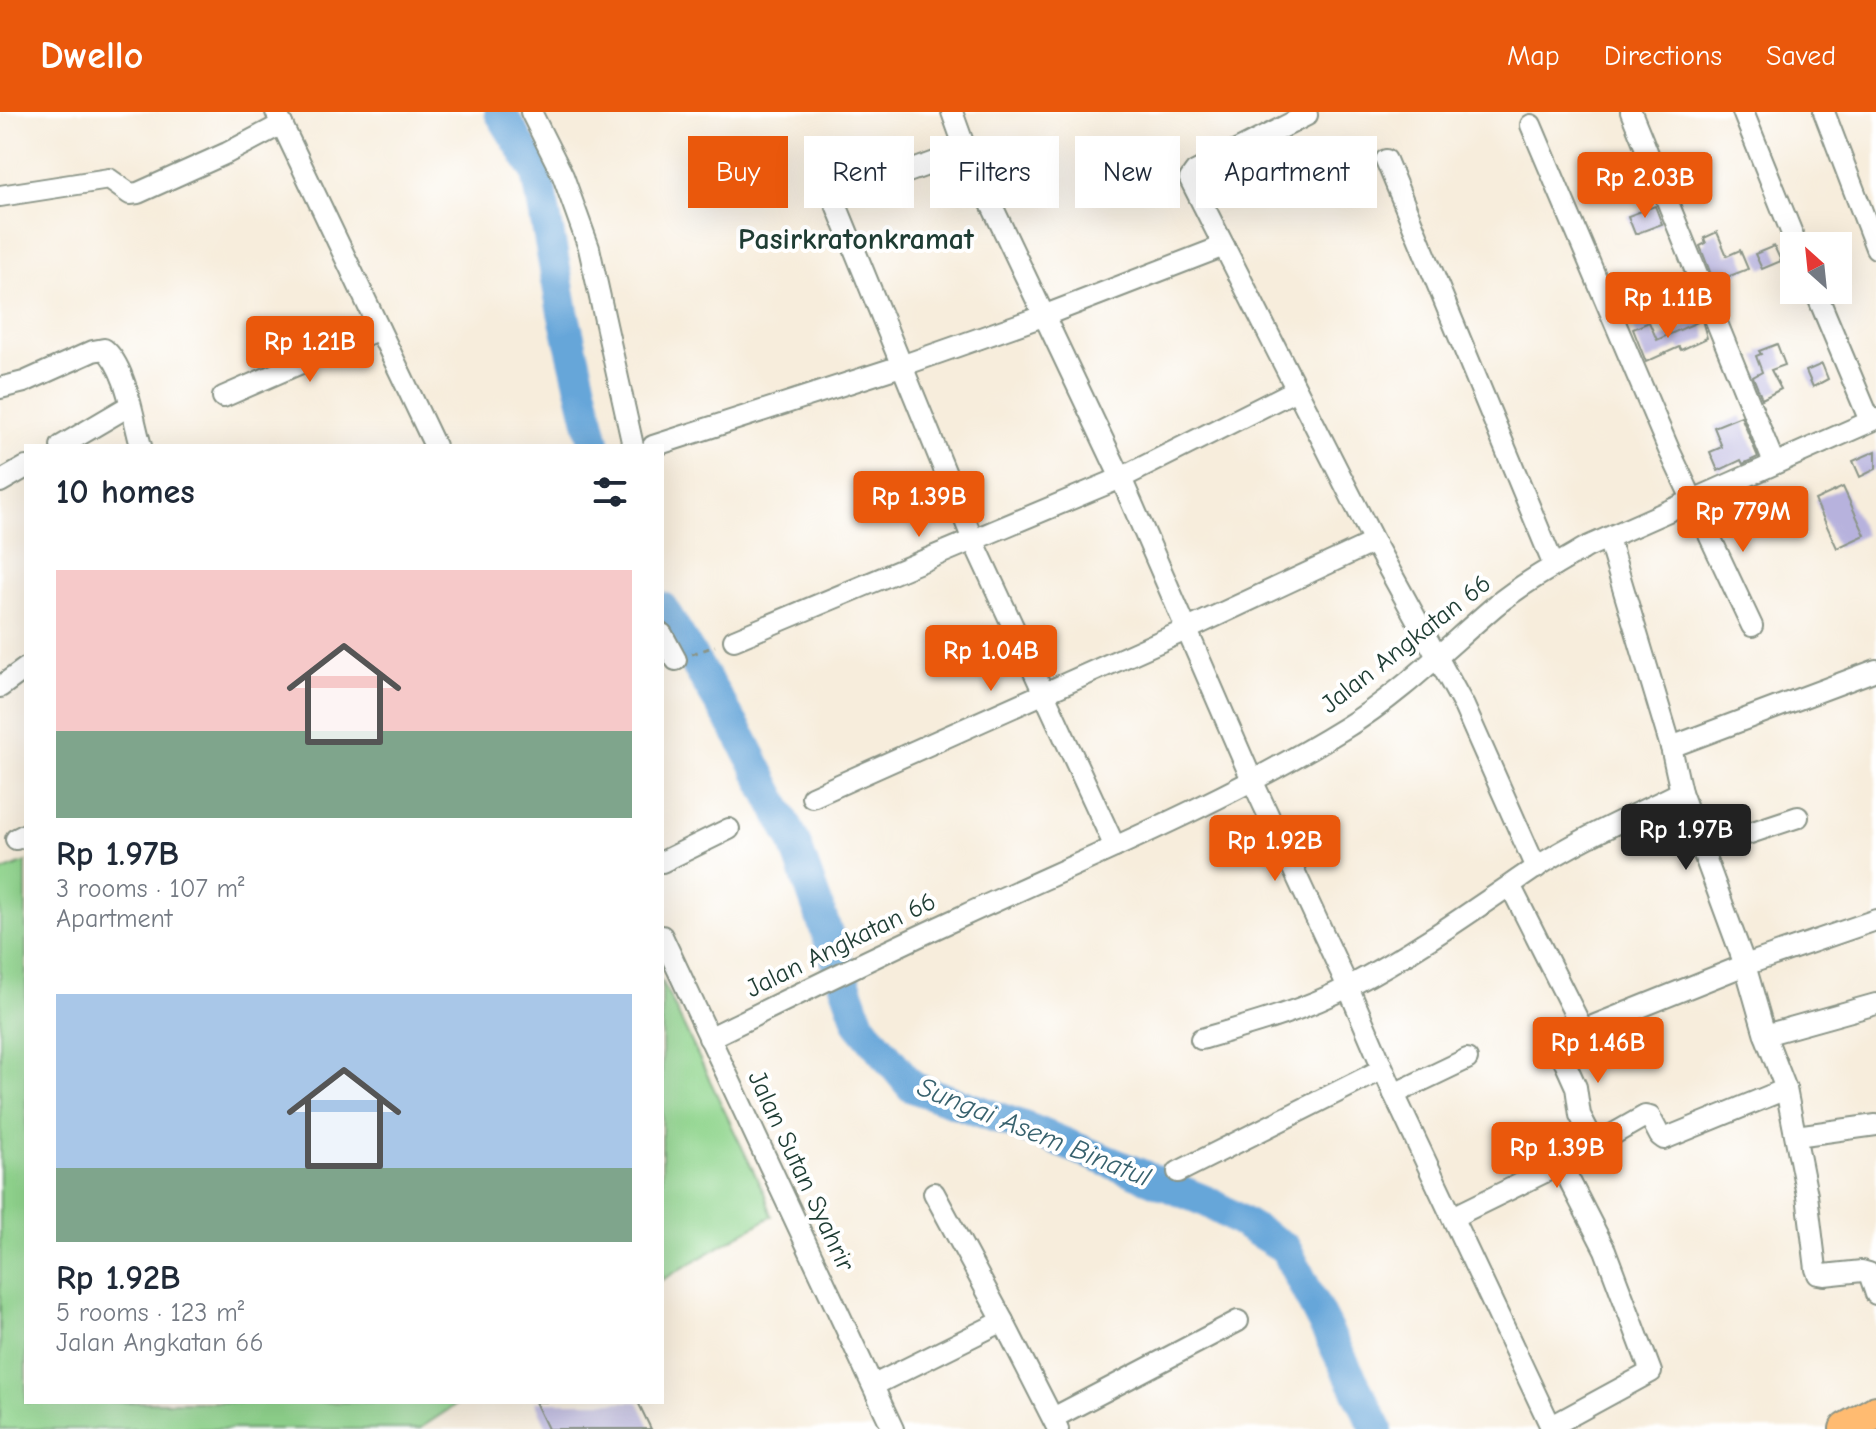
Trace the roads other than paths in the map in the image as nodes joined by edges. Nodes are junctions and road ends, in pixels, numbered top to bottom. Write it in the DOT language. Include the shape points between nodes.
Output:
graph roads {
  1 [pos="531,112"];
  2 [pos="952,112"];
  3 [pos="1631,112"];
  4 [pos="1743,112"];
  5 [pos="1824,112"];
  6 [pos="1307,115"];
  7 [pos="279,118"];
  8 [pos="1531,125"];
  9 [pos="961,136"];
  10 [pos="1386,160"];
  11 [pos="930,164"];
  12 [pos="10,194"];
  13 [pos="993,208"];
  14 [pos="1791,232"];
  15 [pos="1224,246"];
  16 [pos="1876,248"];
  17 [pos="1821,304"];
  18 [pos="1043,316"];
  19 [pos="379,329"];
  20 [pos="901,366"];
  21 [pos="0,388"];
  22 [pos="1296,390"];
  23 [pos="223,397"];
  24 [pos="129,406"];
  25 [pos="1873,420"];
  26 [pos="64,444"];
  27 [pos="140,444"];
  28 [pos="434,444"];
  29 [pos="633,444"];
  30 [pos="659,444"];
  31 [pos="1774,463"];
  32 [pos="24,468"];
  33 [pos="1121,478"];
  34 [pos="0,482"];
  35 [pos="1692,501"];
  36 [pos="1608,538"];
  37 [pos="973,540"];
  38 [pos="1374,542"];
  39 [pos="1554,566"];
  40 [pos="1752,626"];
  41 [pos="1188,629"];
  42 [pos="664,638"];
  43 [pos="734,640"];
  44 [pos="1437,658"];
  45 [pos="675,660"];
  46 [pos="24,669"];
  47 [pos="1876,670"];
  48 [pos="0,687"];
  49 [pos="1045,693"];
  50 [pos="1671,747"];
  51 [pos="1252,780"];
  52 [pos="1681,792"];
  53 [pos="812,797"];
  54 [pos="1798,817"];
  55 [pos="729,829"];
  56 [pos="1115,847"];
  57 [pos="1702,849"];
  58 [pos="664,861"];
  59 [pos="1536,868"];
  60 [pos="1511,887"];
  61 [pos="1876,920"];
  62 [pos="664,940"];
  63 [pos="1745,965"];
  64 [pos="1348,987"];
  65 [pos="1876,1004"];
  66 [pos="1583,1030"];
  67 [pos="1765,1035"];
  68 [pos="709,1038"];
  69 [pos="1201,1039"];
  70 [pos="1467,1059"];
  71 [pos="1383,1069"];
  72 [pos="1786,1089"];
  73 [pos="1394,1094"];
  74 [pos="1876,1125"];
  75 [pos="1796,1136"];
  76 [pos="1595,1144"];
  77 [pos="1561,1164"];
  78 [pos="1178,1172"];
  79 [pos="934,1193"];
  80 [pos="1453,1217"];
  81 [pos="1876,1294"];
  82 [pos="1003,1321"];
  83 [pos="1238,1321"];
  84 [pos="874,1385"];
  85 [pos="1876,1412"];
  86 [pos="1056,1423"];
  87 [pos="1551,1428"];
  88 [pos="893,1429"];
  89 [pos="1846,1429"];
  1 -- 29 [label="street" via="563,176 589,248"];
  2 -- 9 [label="street"];
  3 -- 31 [label="street"];
  4 -- 14 [label="street"];
  5 -- 16 [label="street"];
  6 -- 15 [label="street" via="1191,174"];
  7 -- 12 [label="street" via="227,153 138,193 130,194 109,179"];
  7 -- 19 [label="street"];
  8 -- 35 [label="street"];
  10 -- 39 [label="street"];
  11 -- 20 [label="street" via="835,200"];
  13 -- 18 [label="street"];
  15 -- 18 [label="street"];
  15 -- 22 [label="street"];
  17 -- 25 [label="street"];
  18 -- 20 [label="street"];
  18 -- 33 [label="street"];
  19 -- 23 [label="street"];
  19 -- 28 [label="street"];
  20 -- 30 [label="street"];
  20 -- 37 [label="street"];
  21 -- 24 [label="street" via="104,349 115,360"];
  22 -- 33 [label="street"];
  22 -- 38 [label="street"];
  24 -- 26 [label="street"];
  24 -- 27 [label="street"];
  25 -- 31 [label="street, Jalan Angkatan 66"];
  31 -- 35 [label="street, Jalan Angkatan 66"];
  32 -- 34 [label="street"];
  33 -- 37 [label="street"];
  33 -- 41 [label="street"];
  35 -- 36 [label="street, Jalan Angkatan 66"];
  35 -- 40 [label="street"];
  36 -- 39 [label="street, Jalan Angkatan 66"];
  36 -- 50 [label="street"];
  37 -- 43 [label="street"];
  37 -- 49 [label="street"];
  38 -- 41 [label="street"];
  38 -- 44 [label="street"];
  39 -- 44 [label="street, Jalan Angkatan 66" via="1498,604"];
  41 -- 49 [label="street"];
  41 -- 51 [label="street"];
  42 -- 45 [label="street"];
  44 -- 51 [label="street, Jalan Angkatan 66" via="1347,727"];
  44 -- 59 [label="street"];
  46 -- 48 [label="street"];
  47 -- 50 [label="street"];
  49 -- 53 [label="street"];
  49 -- 56 [label="street"];
  50 -- 52 [label="street"];
  51 -- 56 [label="street, Jalan Angkatan 66"];
  51 -- 64 [label="street"];
  52 -- 57 [label="street"];
  52 -- 59 [label="street"];
  54 -- 57 [label="street"];
  55 -- 58 [label="street"];
  56 -- 68 [label="street, Jalan Angkatan 66"];
  57 -- 63 [label="street"];
  59 -- 60 [label="street"];
  60 -- 64 [label="street"];
  60 -- 66 [label="street"];
  61 -- 63 [label="street"];
  62 -- 68 [label="street, Jalan Sutan Syahrir"];
  63 -- 66 [label="street"];
  63 -- 67 [label="street"];
  64 -- 69 [label="street" via="1253,1025"];
  64 -- 71 [label="street"];
  65 -- 67 [label="street"];
  66 -- 76 [label="street" via="1557,1045"];
  67 -- 72 [label="street"];
  68 -- 84 [label="street, Jalan Sutan Syahrir"];
  70 -- 73 [label="street"];
  71 -- 73 [label="street"];
  71 -- 78 [label="street"];
  72 -- 75 [label="street"];
  72 -- 76 [label="street" via="1664,1139 1645,1116"];
  73 -- 80 [label="street"];
  74 -- 75 [label="street"];
  75 -- 81 [label="street" via="1818,1274 1869,1273"];
  76 -- 77 [label="street"];
  77 -- 80 [label="street"];
  77 -- 87 [label="street" via="1605,1250 1651,1372"];
  79 -- 82 [label="street"];
  80 -- 87 [label="street"];
  82 -- 84 [label="street"];
  82 -- 86 [label="street"];
  83 -- 86 [label="street"];
  84 -- 88 [label="street, Jalan Sutan Syahrir"];
  85 -- 89 [label="highway"];
}
